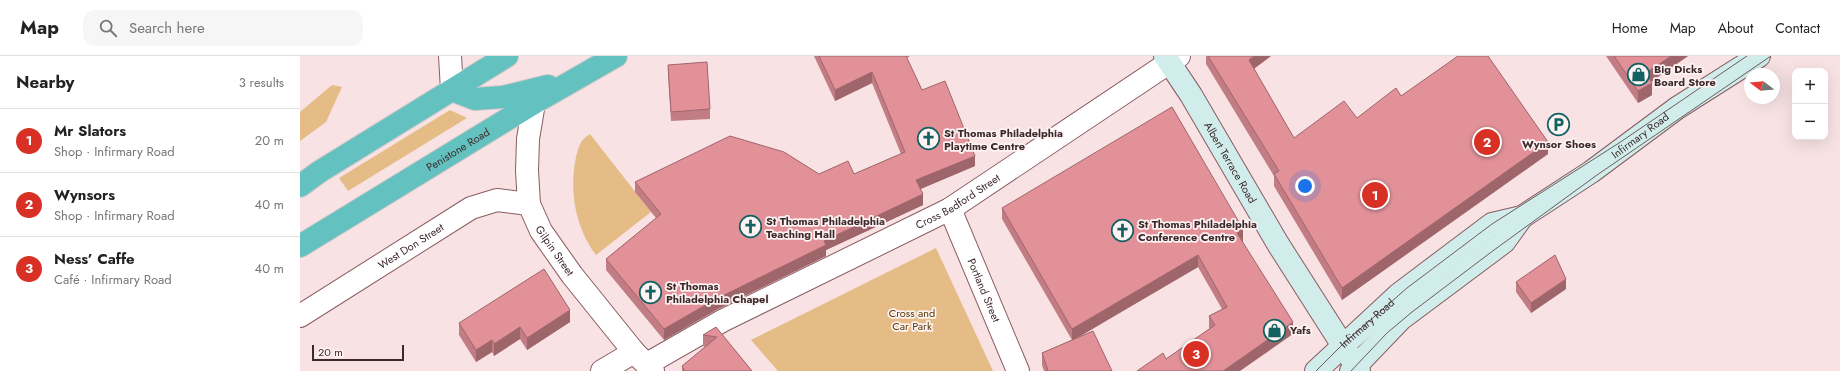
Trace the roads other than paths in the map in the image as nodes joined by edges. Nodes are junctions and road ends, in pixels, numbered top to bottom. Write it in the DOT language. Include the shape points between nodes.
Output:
graph roads {
  1 [pos="450,56"];
  2 [pos="507,56"];
  3 [pos="616,56"];
  4 [pos="1172,58"];
  5 [pos="1745,60"];
  6 [pos="575,80"];
  7 [pos="452,90"];
  8 [pos="534,103"];
  9 [pos="300,186"];
  10 [pos="529,204"];
  11 [pos="950,208"];
  12 [pos="1522,217"];
  13 [pos="300,246"];
  14 [pos="300,316"];
  15 [pos="1343,344"];
  16 [pos="645,362"];
  17 [pos="1355,369"];
  18 [pos="602,371"];
  19 [pos="1018,371"];
  20 [pos="1316,371"];
  1 -- 7 [label="street"];
  2 -- 7 [label="highway"];
  3 -- 6 [label="highway, Penistone Road"];
  4 -- 11 [label="street, Cross Bedford Street"];
  4 -- 15 [label="street, Albert Terrace Road" via="1282,250"];
  5 -- 12 [label="street, Infirmary Road" via="1595,169"];
  6 -- 7 [label="highway" via="503,98 475,98"];
  6 -- 8 [label="highway, Penistone Road"];
  7 -- 9 [label="highway"];
  8 -- 10 [label="street, Gilpin Street" via="527,155"];
  8 -- 13 [label="highway, Penistone Road"];
  10 -- 14 [label="street, West Don Street" via="497,200 471,208"];
  10 -- 16 [label="street, Gilpin Street" via="541,231 554,250"];
  11 -- 16 [label="street, Cross Bedford Street"];
  11 -- 19 [label="street, Portland Street"];
  12 -- 15 [label="street, Infirmary Road" via="1492,224 1399,294"];
  12 -- 17 [label="street, Infirmary Road" via="1504,242 1401,319"];
  15 -- 17 [label="street, Albert Terrace Road"];
  15 -- 20 [label="street, Infirmary Road"];
  16 -- 18 [label="street, Cross Bedford Street"];
}
